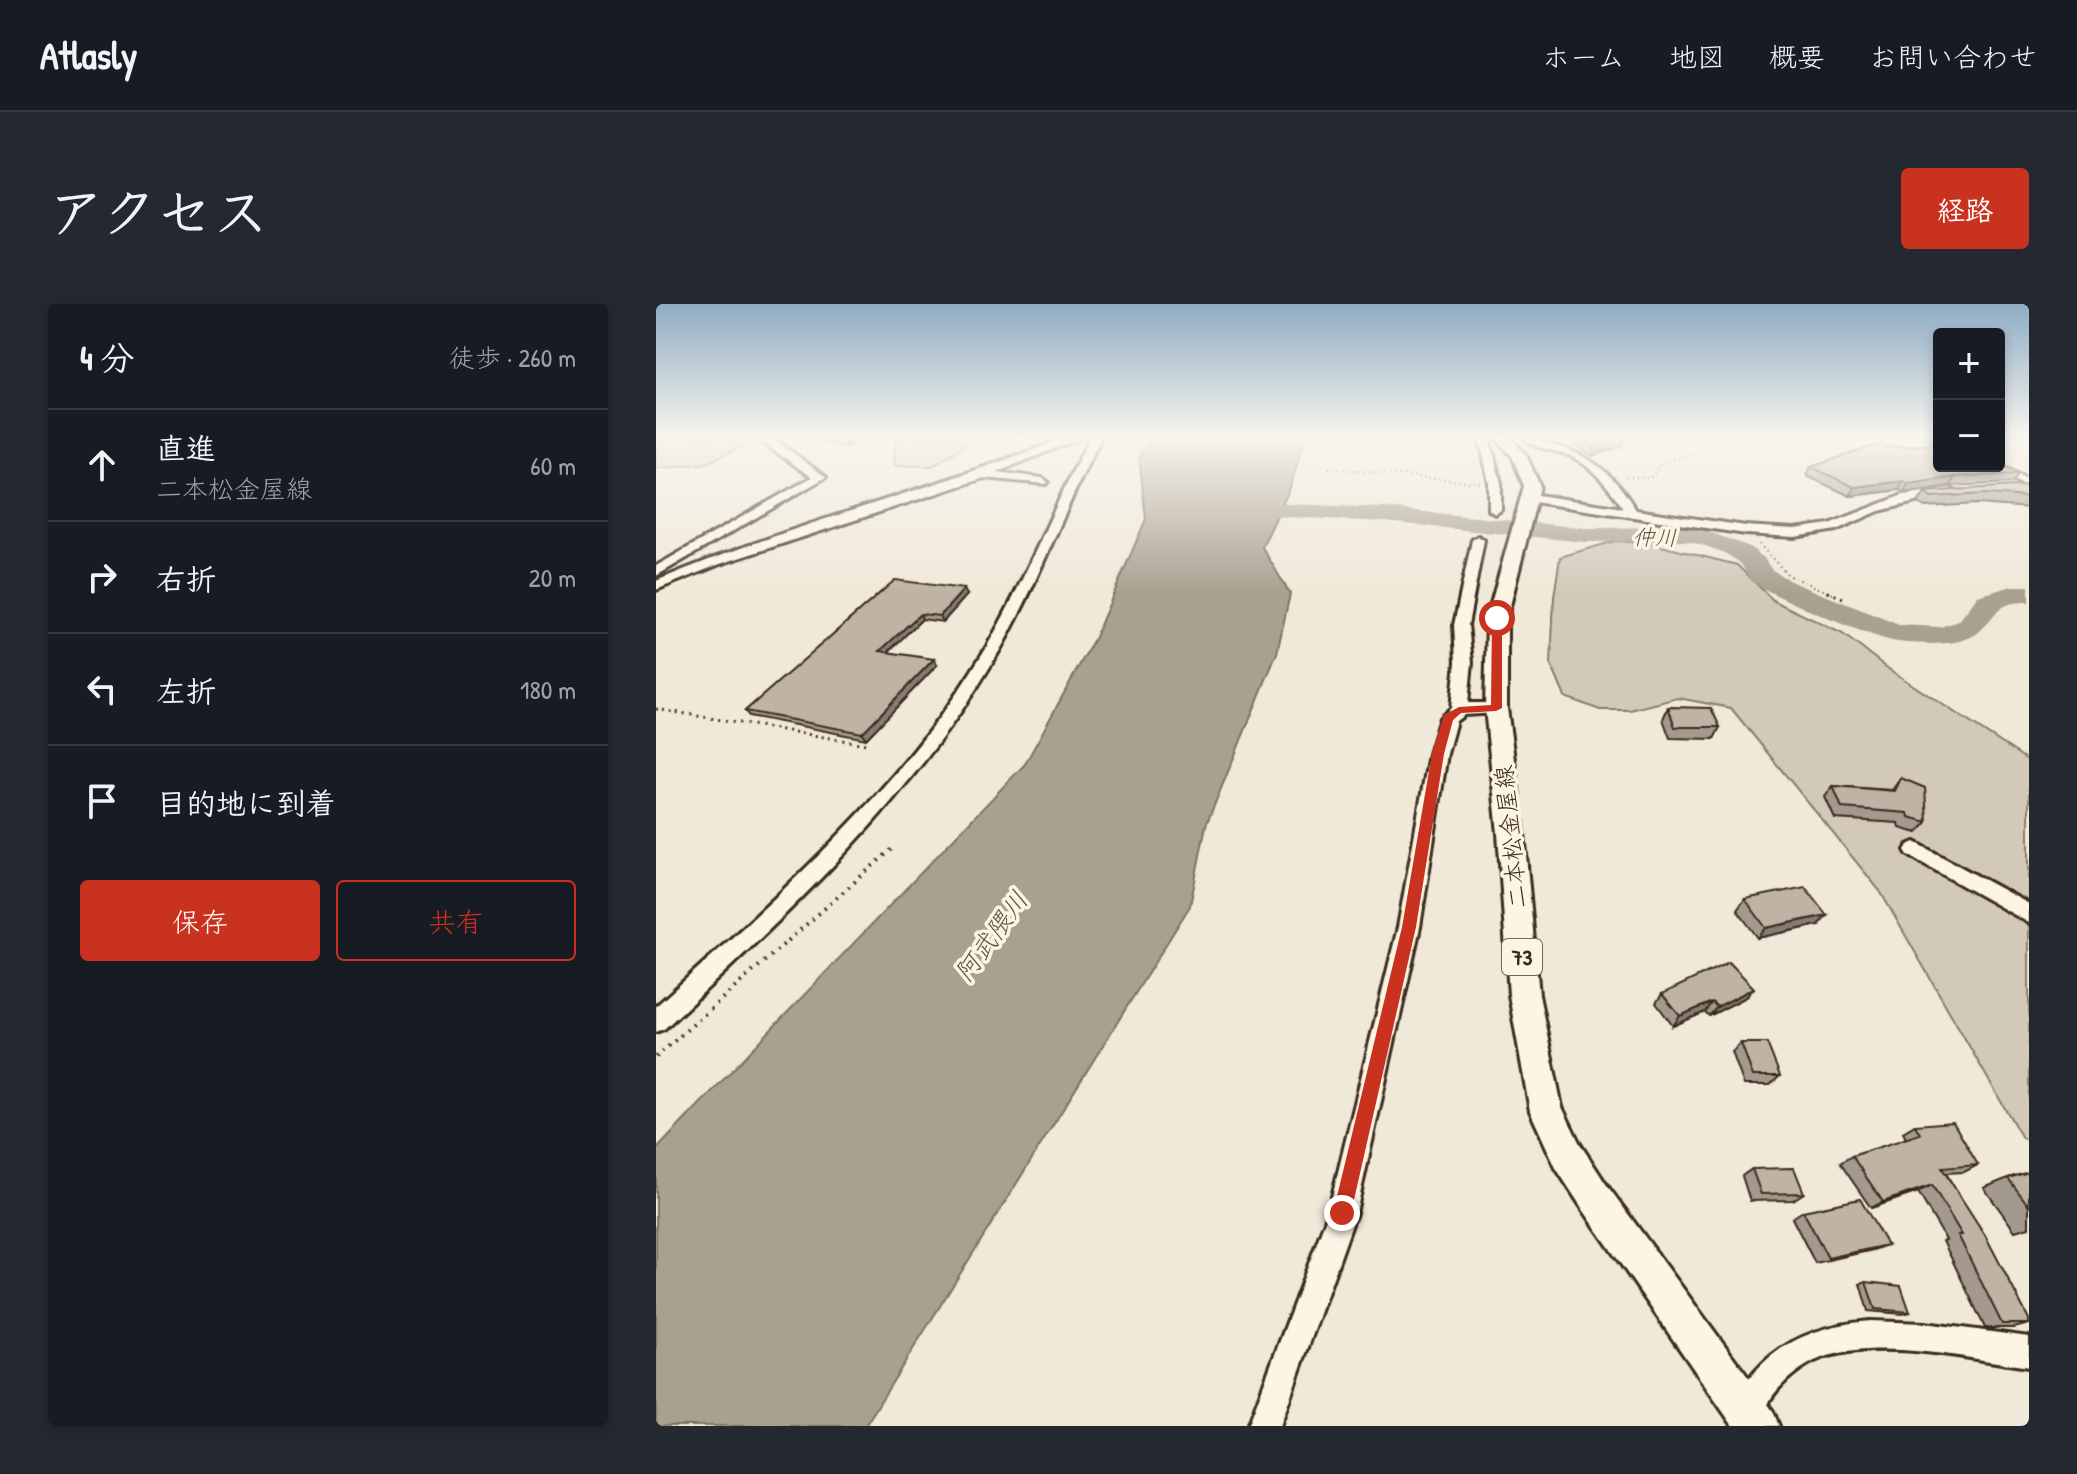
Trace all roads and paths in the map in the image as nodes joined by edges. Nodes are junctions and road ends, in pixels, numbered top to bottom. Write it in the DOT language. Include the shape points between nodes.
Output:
graph roads {
  1 [pos="800,488"];
  2 [pos="939,488"];
  3 [pos="1067,488"];
  4 [pos="1495,488"];
  5 [pos="1530,488"];
  6 [pos="1611,488"];
  7 [pos="2013,488"];
  8 [pos="2009,489"];
  9 [pos="1967,491"];
  10 [pos="1531,498"];
  11 [pos="1495,510"];
  12 [pos="1630,510"];
  13 [pos="1746,530"];
  14 [pos="1478,540"];
  15 [pos="656,572"];
  16 [pos="656,586"];
  17 [pos="1843,598"];
  18 [pos="1496,708"];
  19 [pos="656,709"];
  20 [pos="1459,710"];
  21 [pos="866,744"];
  22 [pos="892,849"];
  23 [pos="1915,850"];
  24 [pos="2029,914"];
  25 [pos="656,1021"];
  26 [pos="656,1057"];
  27 [pos="2029,1352"];
  28 [pos="1752,1419"];
  29 [pos="1264,1426"];
  1 -- 15 [label="street"];
  2 -- 16 [label="street" via="715,561"];
  3 -- 25 [label="street" via="1002,631 938,729 770,916"];
  4 -- 11 [label="street"];
  5 -- 10 [label="main road, 二本松金屋線 / 73"];
  6 -- 12 [label="street"];
  7 -- 8 [label="street"];
  9 -- 13 [label="street" via="1907,498 1810,532"];
  10 -- 12 [label="street"];
  10 -- 18 [label="main road, 二本松金屋線 / 73" via="1497,618"];
  12 -- 13 [label="street"];
  13 -- 17 [label="path" via="1788,575"];
  14 -- 20 [label="street" via="1461,625"];
  18 -- 20 [label="street"];
  18 -- 28 [label="main road, 二本松金屋線 / 73" via="1524,995 1546,1111 1594,1196"];
  19 -- 21 [label="path"];
  20 -- 29 [label="street" via="1448,718 1438,754 1409,927 1342,1213"];
  22 -- 26 [label="path"];
  23 -- 24 [label="street"];
  27 -- 28 [label="street" via="1911,1338 1822,1343 1766,1380"];
}
